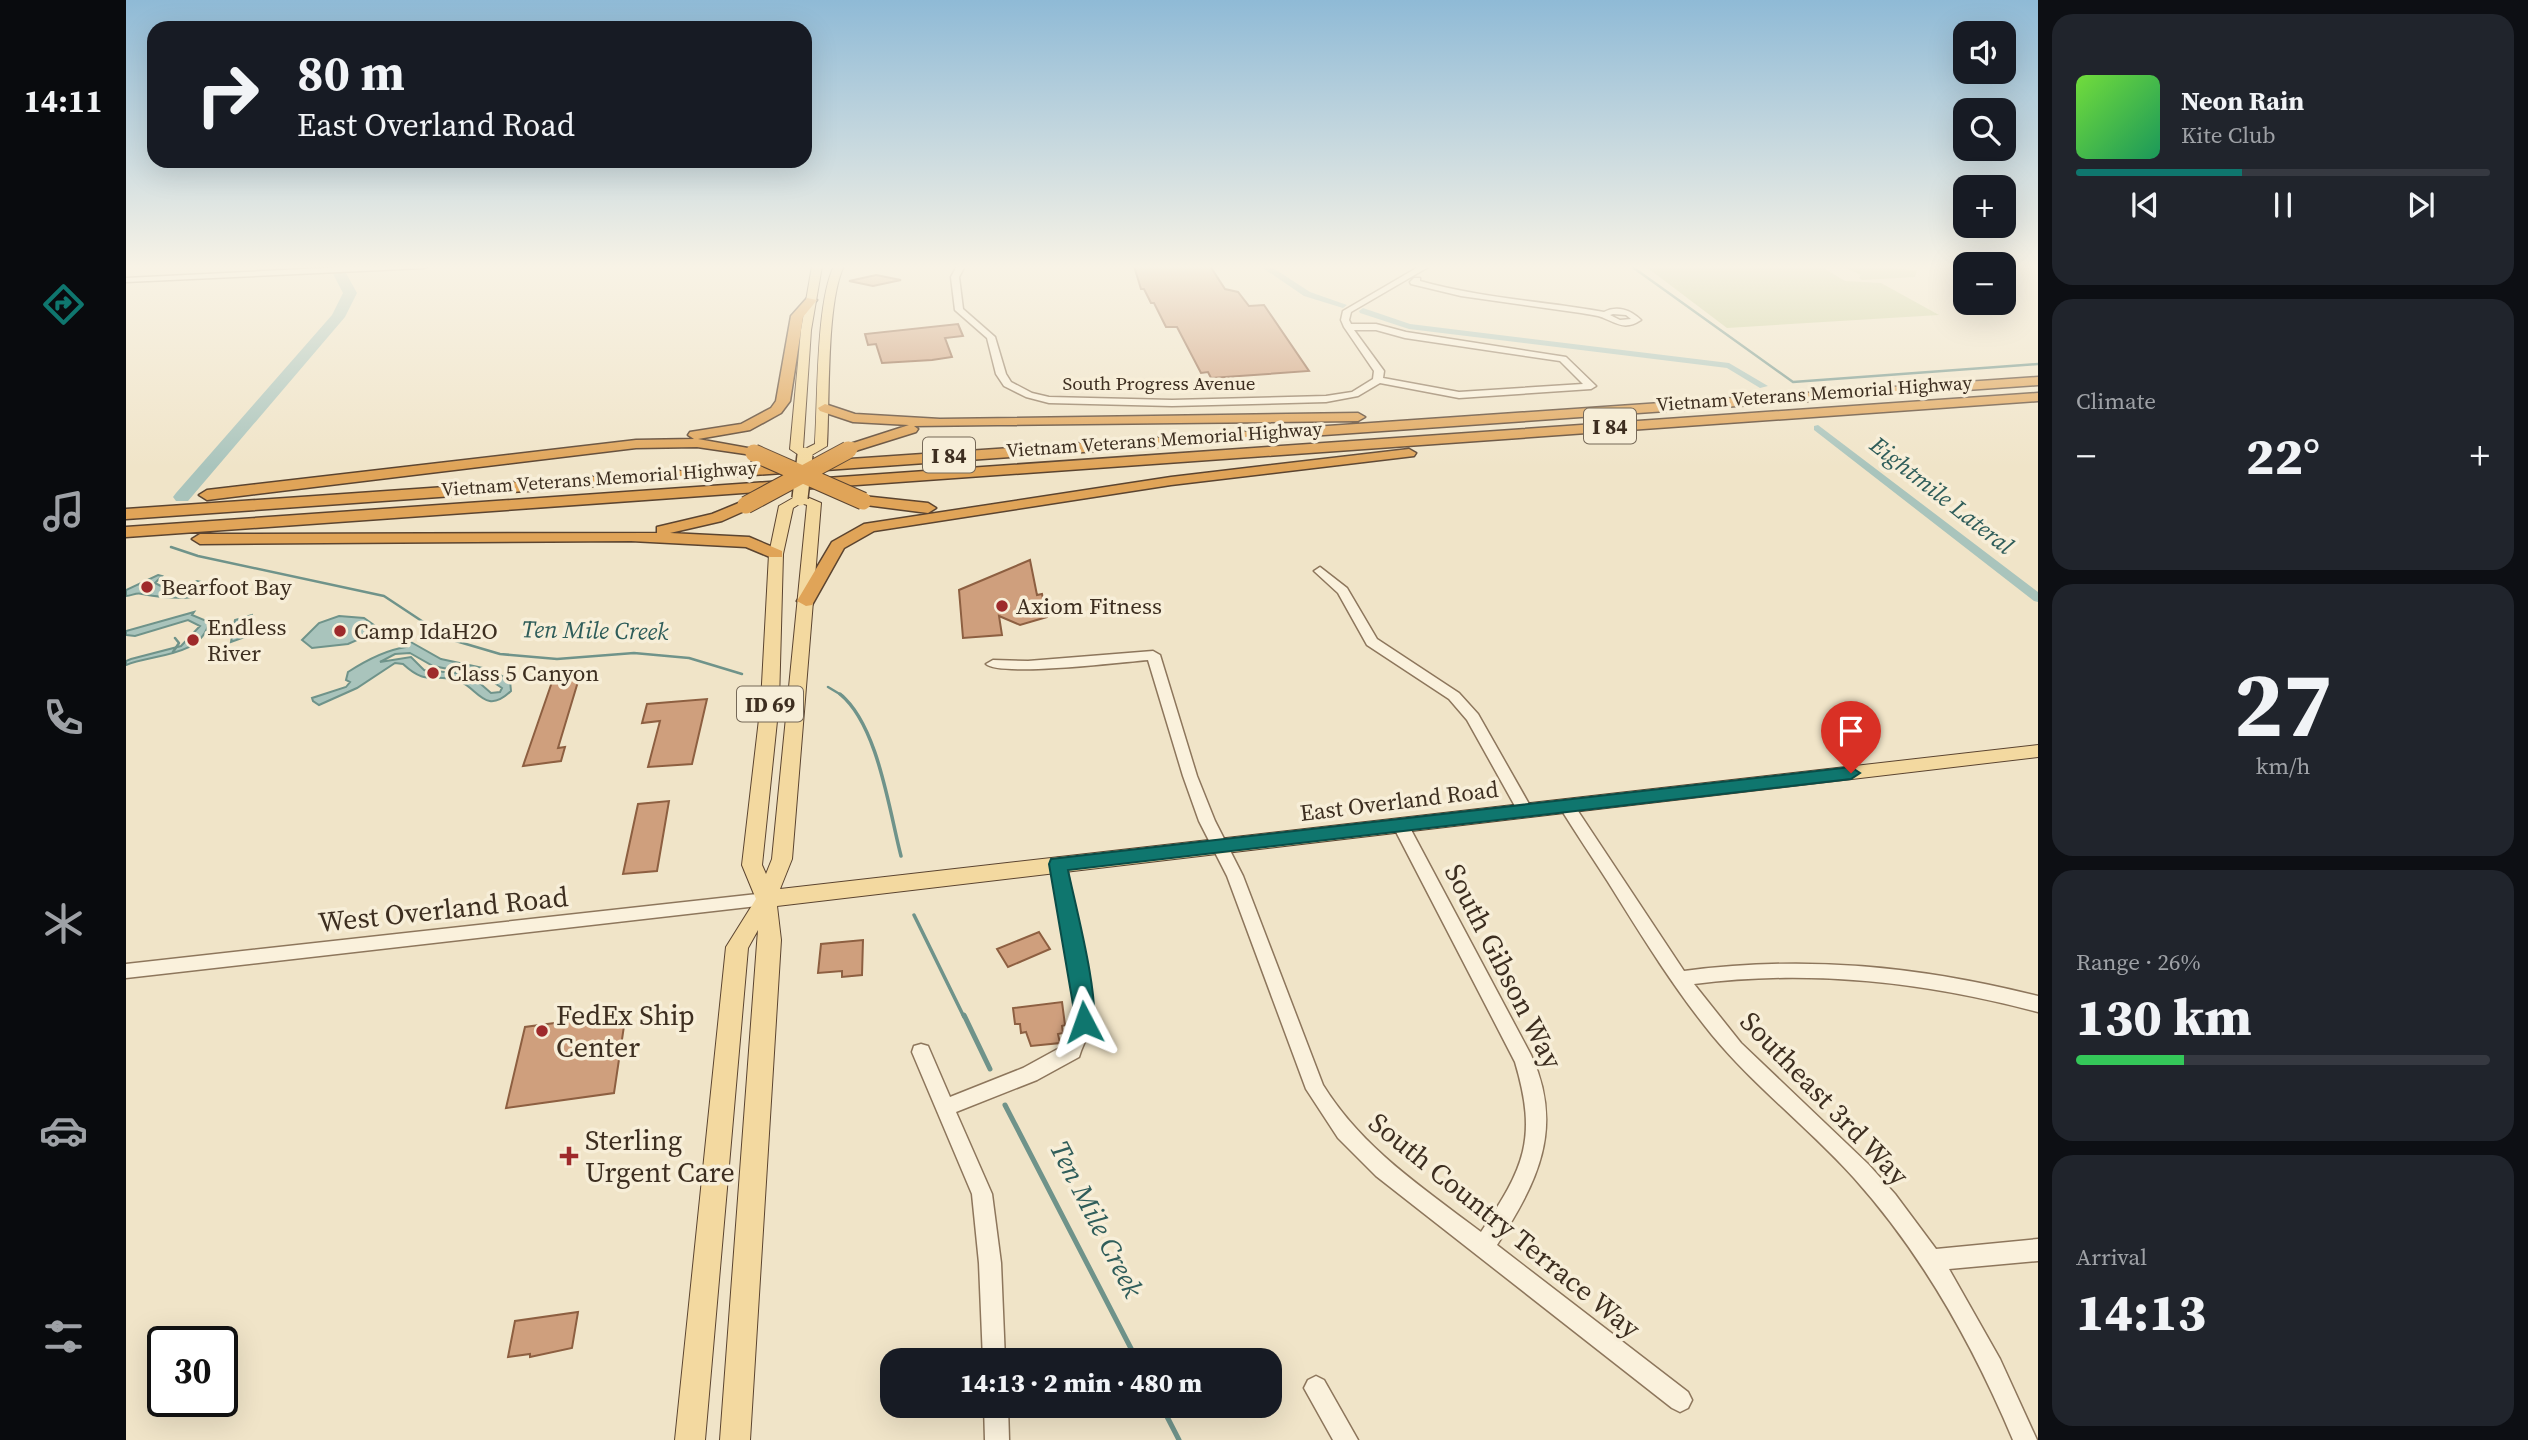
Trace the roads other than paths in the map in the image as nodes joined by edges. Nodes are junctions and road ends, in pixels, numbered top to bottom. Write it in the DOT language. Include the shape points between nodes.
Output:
graph roads {
  1 [pos="794,333"];
  2 [pos="808,333"];
  3 [pos="828,333"];
  4 [pos="986,333"];
  5 [pos="1353,333"];
  6 [pos="1398,333"];
  7 [pos="1378,380"];
  8 [pos="2038,382"];
  9 [pos="2038,397"];
  10 [pos="1772,400"];
  11 [pos="825,408"];
  12 [pos="1790,414"];
  13 [pos="940,424"];
  14 [pos="636,444"];
  15 [pos="805,454"];
  16 [pos="802,476"];
  17 [pos="800,498"];
  18 [pos="126,503"];
  19 [pos="1006,506"];
  20 [pos="126,514"];
  21 [pos="126,532"];
  22 [pos="631,536"];
  23 [pos="126,542"];
  24 [pos="776,554"];
  25 [pos="1320,571"];
  26 [pos="806,601"];
  27 [pos="993,664"];
  28 [pos="2038,751"];
  29 [pos="1567,806"];
  30 [pos="1525,811"];
  31 [pos="1401,826"];
  32 [pos="1219,846"];
  33 [pos="1058,864"];
  34 [pos="766,899"];
  35 [pos="126,971"];
  36 [pos="1678,979"];
  37 [pos="2038,1004"];
  38 [pos="921,1052"];
  39 [pos="944,1108"];
  40 [pos="1483,1248"];
  41 [pos="2038,1250"];
  42 [pos="1933,1260"];
  43 [pos="994,1348"];
  44 [pos="1316,1388"];
  45 [pos="1680,1400"];
  46 [pos="996,1418"];
  47 [pos="691,1440"];
  48 [pos="735,1440"];
  49 [pos="997,1440"];
  50 [pos="1346,1440"];
  51 [pos="2025,1440"];
  1 -- 14 [label="highway" via="783,401 772,415 732,430"];
  2 -- 15 [label="main road, ID 69" via="796,449"];
  3 -- 11 [label="main road, ID 69"];
  4 -- 7 [label="street, South Progress Avenue" via="1007,384 1029,396 1060,401 1141,404 1326,399 1355,394"];
  5 -- 7 [label="street" via="1377,365"];
  6 -- 7 [label="street" via="1563,359 1591,386 1458,395"];
  8 -- 10 [label="highway, Vietnam Veterans Memorial Highway / I 84"];
  9 -- 12 [label="highway, Vietnam Veterans Memorial Highway / I 84"];
  10 -- 13 [label="highway" via="1435,415"];
  10 -- 20 [label="highway, Vietnam Veterans Memorial Highway / I 84"];
  11 -- 13 [label="highway" via="853,418"];
  11 -- 15 [label="main road, ID 69" via="821,446"];
  12 -- 19 [label="highway" via="1270,469"];
  12 -- 21 [label="highway, Vietnam Veterans Memorial Highway / I 84"];
  13 -- 16 [label="highway, bridge" via="881,437"];
  14 -- 16 [label="highway, bridge" via="697,443 754,453"];
  14 -- 18 [label="highway"];
  15 -- 16 [label="main road, ID 69, bridge"];
  16 -- 17 [label="main road, ID 69, bridge"];
  16 -- 19 [label="highway, bridge" via="863,501 939,509"];
  16 -- 22 [label="highway, bridge" via="717,518"];
  17 -- 24 [label="main road, ID 69" via="786,506"];
  17 -- 26 [label="main road, ID 69" via="814,503"];
  19 -- 26 [label="highway" via="895,521 852,535 828,560"];
  22 -- 23 [label="highway" via="326,536"];
  22 -- 24 [label="highway" via="749,542"];
  24 -- 34 [label="main road, ID 69" via="770,702 752,865"];
  25 -- 30 [label="street" via="1343,591 1372,642 1454,696 1473,717"];
  26 -- 34 [label="main road, ID 69" via="782,859"];
  27 -- 32 [label="street, South Country Terrace Way" via="1153,654 1189,776"];
  28 -- 29 [label="main road, East Overland Road"];
  29 -- 30 [label="main road, East Overland Road"];
  29 -- 36 [label="street, Southeast 3rd Way"];
  30 -- 31 [label="main road, East Overland Road"];
  31 -- 32 [label="main road, East Overland Road"];
  31 -- 40 [label="street, South Gibson Way" via="1536,1092 1536,1150 1523,1185"];
  32 -- 33 [label="main road, East Overland Road"];
  32 -- 40 [label="street, South Country Terrace Way" via="1235,876 1315,1089 1331,1116 1354,1146"];
  33 -- 34 [label="main road, East Overland Road"];
  33 -- 39 [label="street" via="1082,990 1084,1022 1072,1051 1030,1074"];
  34 -- 35 [label="street, West Overland Road"];
  34 -- 47 [label="main road, ID 69" via="737,947"];
  34 -- 48 [label="main road, ID 69" via="770,940"];
  36 -- 37 [label="street" via="1772,968 1848,970 1930,979"];
  36 -- 42 [label="street, Southeast 3rd Way" via="1749,1064 1861,1170"];
  38 -- 39 [label="street"];
  39 -- 43 [label="street" via="982,1194"];
  40 -- 45 [label="street, South Country Terrace Way"];
  41 -- 42 [label="street"];
  42 -- 51 [label="street, Southeast 3rd Way" via="1980,1338"];
  44 -- 50 [label="street"];
  46 -- 49 [label="street"];
}
